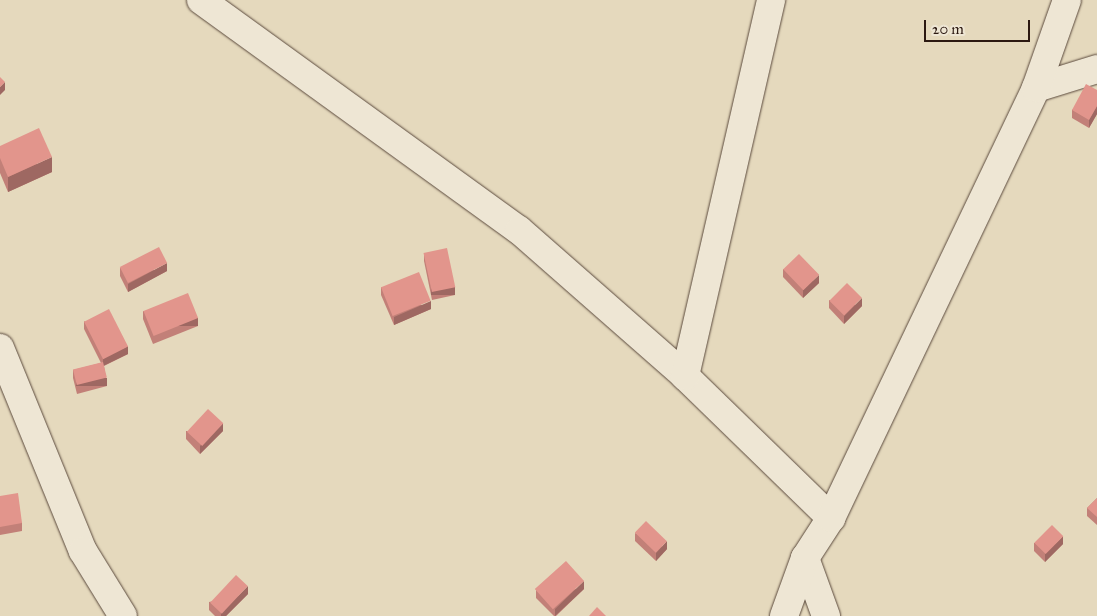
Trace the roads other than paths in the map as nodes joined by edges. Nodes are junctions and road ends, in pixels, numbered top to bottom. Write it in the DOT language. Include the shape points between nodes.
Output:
graph roads {
  1 [pos="200,0"];
  2 [pos="771,0"];
  3 [pos="1067,0"];
  4 [pos="1097,69"];
  5 [pos="1036,88"];
  6 [pos="0,348"];
  7 [pos="685,376"];
  8 [pos="831,518"];
  9 [pos="806,558"];
  10 [pos="123,616"];
  11 [pos="784,616"];
  12 [pos="826,616"];
  1 -- 7 [label="street" via="519,230"];
  2 -- 7 [label="street"];
  3 -- 5 [label="street"];
  4 -- 5 [label="street"];
  5 -- 8 [label="street"];
  6 -- 10 [label="street" via="83,551"];
  7 -- 8 [label="street"];
  8 -- 9 [label="street"];
  9 -- 11 [label="street"];
  9 -- 12 [label="street"];
}
